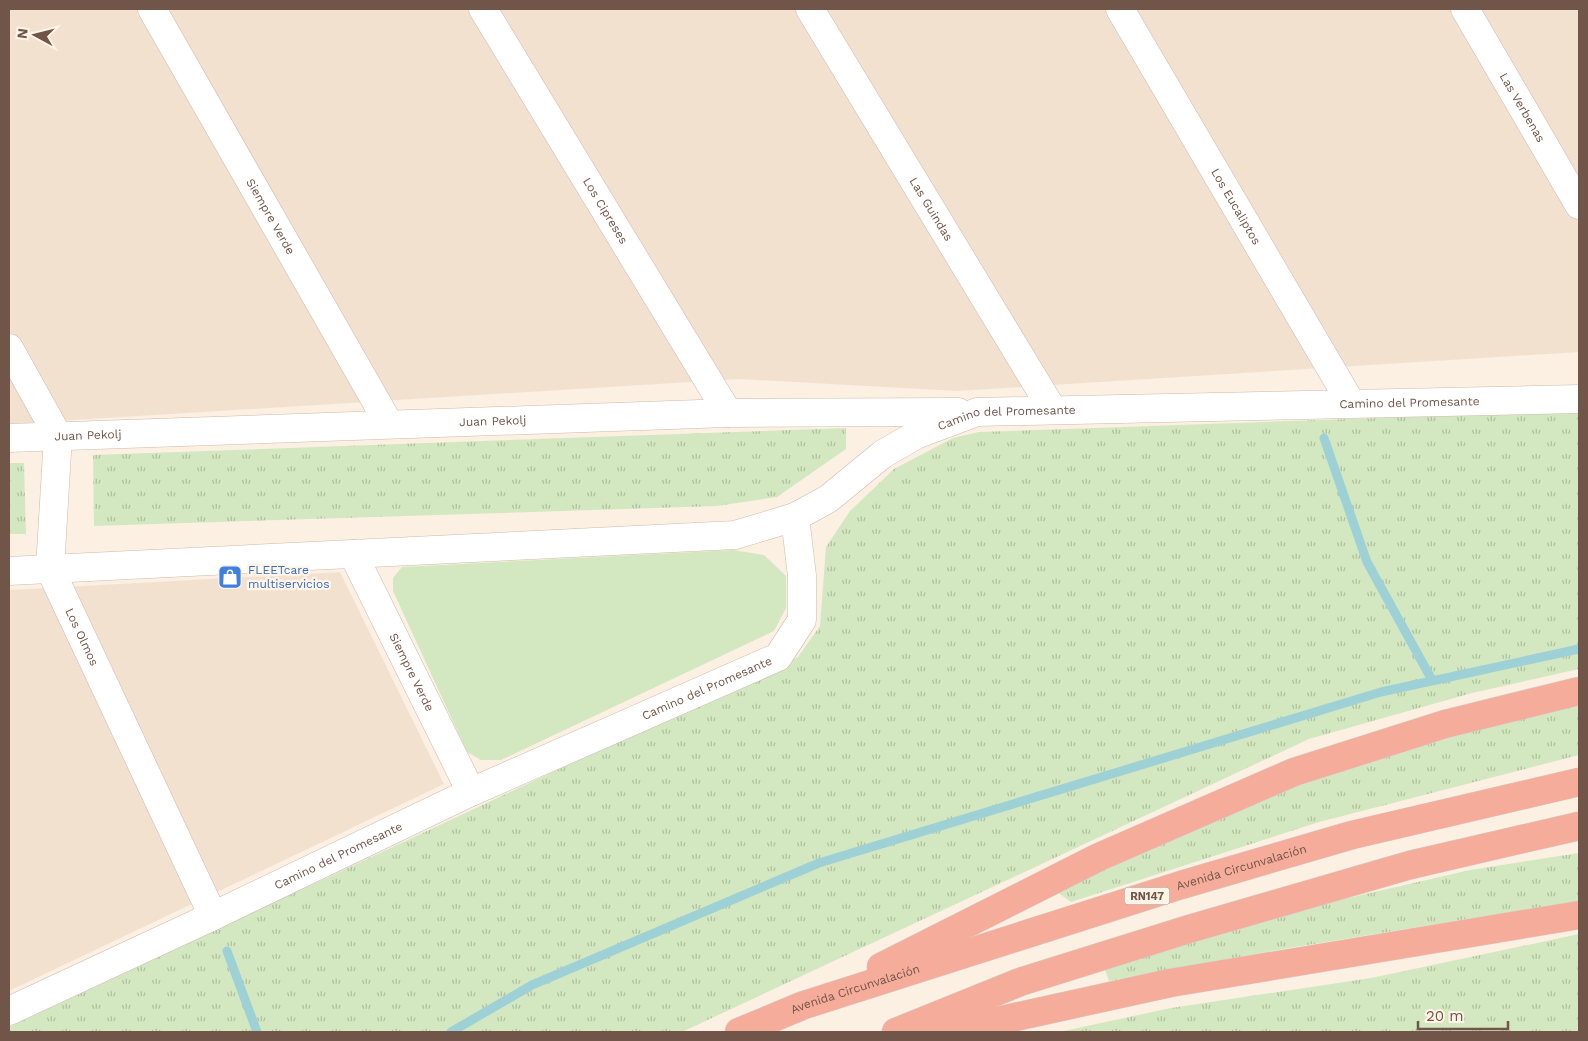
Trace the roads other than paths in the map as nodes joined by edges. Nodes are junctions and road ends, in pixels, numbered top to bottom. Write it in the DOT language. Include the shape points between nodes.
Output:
graph roads {
  1 [pos="152,9"];
  2 [pos="483,9"];
  3 [pos="810,9"];
  4 [pos="1120,9"];
  5 [pos="1465,9"];
  6 [pos="1579,205"];
  7 [pos="9,348"];
  8 [pos="1579,399"];
  9 [pos="1351,403"];
  10 [pos="1052,409"];
  11 [pos="977,412"];
  12 [pos="728,413"];
  13 [pos="389,424"];
  14 [pos="58,436"];
  15 [pos="9,438"];
  16 [pos="795,517"];
  17 [pos="353,554"];
  18 [pos="50,569"];
  19 [pos="9,571"];
  20 [pos="1579,691"];
  21 [pos="1571,784"];
  22 [pos="471,792"];
  23 [pos="1576,827"];
  24 [pos="1579,915"];
  25 [pos="213,916"];
  26 [pos="804,1005"];
  27 [pos="9,1011"];
  28 [pos="739,1032"];
  29 [pos="896,1032"];
  30 [pos="947,1032"];
  1 -- 13 [label="street, Siempre Verde"];
  2 -- 12 [label="street, Los Cipreses"];
  3 -- 10 [label="street, Las Guindas"];
  4 -- 9 [label="street, Los Eucaliptos"];
  5 -- 6 [label="street, Las Verbenas"];
  7 -- 14 [label="street"];
  8 -- 9 [label="street, Camino del Promesante"];
  9 -- 10 [label="street, Camino del Promesante"];
  10 -- 11 [label="street, Camino del Promesante"];
  11 -- 12 [label="street, Juan Pekolj"];
  11 -- 16 [label="street, Camino del Promesante" via="916,435 883,454 828,499"];
  12 -- 13 [label="street, Juan Pekolj"];
  13 -- 14 [label="street, Juan Pekolj"];
  14 -- 15 [label="street, Juan Pekolj"];
  14 -- 18 [label="street, Los Olmos"];
  16 -- 17 [label="street" via="735,535"];
  16 -- 22 [label="street, Camino del Promesante" via="802,576 802,620 778,657"];
  17 -- 18 [label="street"];
  17 -- 22 [label="street, Siempre Verde"];
  18 -- 19 [label="street"];
  18 -- 25 [label="street, Los Olmos"];
  20 -- 26 [label="highway" via="1445,724 1294,772 1099,857"];
  21 -- 26 [label="highway, Avenida Circunvalación / RN147" via="1352,835 1181,885"];
  22 -- 25 [label="street, Camino del Promesante"];
  23 -- 29 [label="highway" via="1410,865 1189,929 1020,982"];
  24 -- 30 [label="highway" via="1170,982"];
  25 -- 27 [label="street, Camino del Promesante"];
  26 -- 28 [label="highway, Avenida Circunvalación / RN147"];
}
